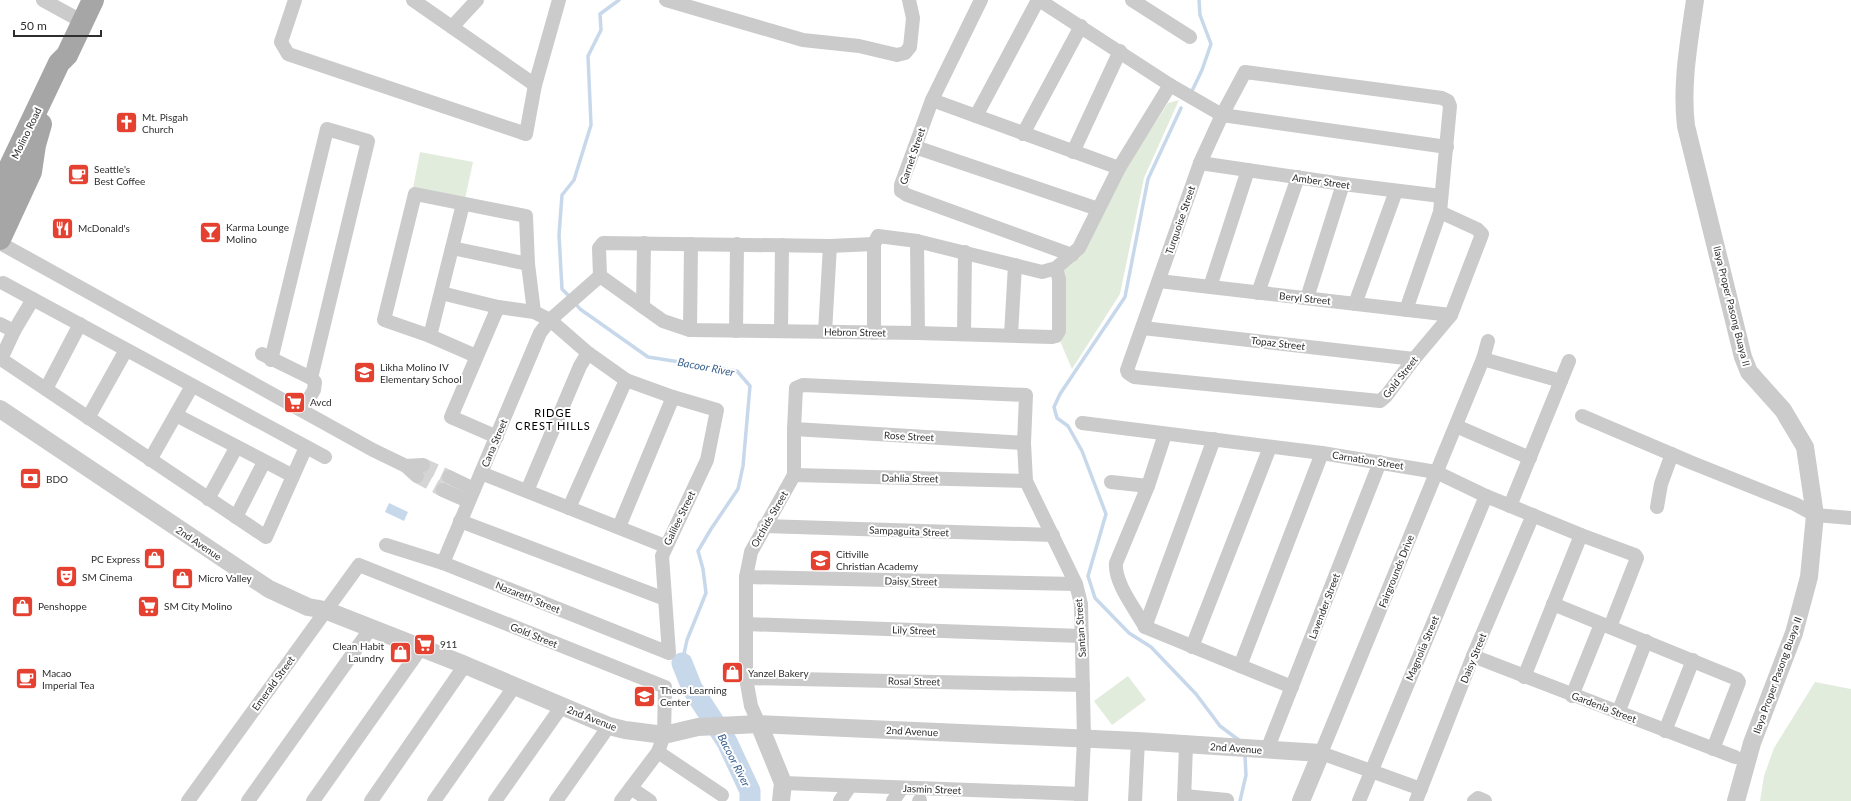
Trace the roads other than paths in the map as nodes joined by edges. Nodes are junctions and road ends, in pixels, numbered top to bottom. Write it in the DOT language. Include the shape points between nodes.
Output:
graph roads {
  1 [pos="44,0"];
  2 [pos="93,0"];
  3 [pos="295,0"];
  4 [pos="413,0"];
  5 [pos="477,0"];
  6 [pos="560,0"];
  7 [pos="666,0"];
  8 [pos="909,0"];
  9 [pos="981,0"];
  10 [pos="1039,0"];
  11 [pos="1132,0"];
  12 [pos="1695,0"];
  13 [pos="83,22"];
  14 [pos="1081,26"];
  15 [pos="452,27"];
  16 [pos="1190,37"];
  17 [pos="1120,52"];
  18 [pos="67,54"];
  19 [pos="52,79"];
  20 [pos="535,85"];
  21 [pos="1176,88"];
  22 [pos="932,100"];
  23 [pos="44,115"];
  24 [pos="1222,115"];
  25 [pos="976,116"];
  26 [pos="1023,134"];
  27 [pos="25,146"];
  28 [pos="915,147"];
  29 [pos="1447,147"];
  30 [pos="1073,152"];
  31 [pos="1200,163"];
  32 [pos="0,166"];
  33 [pos="1118,168"];
  34 [pos="1248,170"];
  35 [pos="1298,177"];
  36 [pos="1343,184"];
  37 [pos="0,187"];
  38 [pos="1396,191"];
  39 [pos="1441,196"];
  40 [pos="463,204"];
  41 [pos="0,208"];
  42 [pos="1098,209"];
  43 [pos="1440,212"];
  44 [pos="0,239"];
  45 [pos="918,241"];
  46 [pos="0,243"];
  47 [pos="644,243"];
  48 [pos="691,244"];
  49 [pos="737,244"];
  50 [pos="874,244"];
  51 [pos="782,246"];
  52 [pos="830,246"];
  53 [pos="452,248"];
  54 [pos="965,252"];
  55 [pos="1072,255"];
  56 [pos="528,264"];
  57 [pos="1015,265"];
  58 [pos="1056,268"];
  59 [pos="600,276"];
  60 [pos="1159,281"];
  61 [pos="3,283"];
  62 [pos="1210,287"];
  63 [pos="441,293"];
  64 [pos="1258,293"];
  65 [pos="1307,298"];
  66 [pos="33,299"];
  67 [pos="1355,304"];
  68 [pos="643,306"];
  69 [pos="498,307"];
  70 [pos="1406,310"];
  71 [pos="534,312"];
  72 [pos="1451,315"];
  73 [pos="550,320"];
  74 [pos="0,324"];
  75 [pos="80,324"];
  76 [pos="1142,328"];
  77 [pos="690,330"];
  78 [pos="781,330"];
  79 [pos="14,331"];
  80 [pos="736,331"];
  81 [pos="825,332"];
  82 [pos="874,333"];
  83 [pos="918,333"];
  84 [pos="964,334"];
  85 [pos="1011,335"];
  86 [pos="430,336"];
  87 [pos="1488,341"];
  88 [pos="126,350"];
  89 [pos="588,353"];
  90 [pos="476,356"];
  91 [pos="1414,359"];
  92 [pos="1483,359"];
  93 [pos="1569,361"];
  94 [pos="1128,373"];
  95 [pos="311,378"];
  96 [pos="626,380"];
  97 [pos="1561,381"];
  98 [pos="192,386"];
  99 [pos="46,389"];
  100 [pos="672,397"];
  101 [pos="0,409"];
  102 [pos="302,410"];
  103 [pos="176,415"];
  104 [pos="1582,416"];
  105 [pos="88,418"];
  106 [pos="1082,423"];
  107 [pos="1456,426"];
  108 [pos="794,429"];
  109 [pos="1165,434"];
  110 [pos="497,437"];
  111 [pos="1214,440"];
  112 [pos="1024,442"];
  113 [pos="1270,446"];
  114 [pos="236,448"];
  115 [pos="306,448"];
  116 [pos="1322,453"];
  117 [pos="1672,454"];
  118 [pos="325,457"];
  119 [pos="1530,458"];
  120 [pos="150,460"];
  121 [pos="264,462"];
  122 [pos="1380,462"];
  123 [pos="420,470"];
  124 [pos="1436,472"];
  125 [pos="481,473"];
  126 [pos="794,475"];
  127 [pos="293,476"];
  128 [pos="1026,481"];
  129 [pos="1111,482"];
  130 [pos="446,484"];
  131 [pos="1148,486"];
  132 [pos="527,491"];
  133 [pos="471,495"];
  134 [pos="1486,496"];
  135 [pos="208,499"];
  136 [pos="1510,506"];
  137 [pos="1657,507"];
  138 [pos="569,508"];
  139 [pos="1533,515"];
  140 [pos="1815,515"];
  141 [pos="236,517"];
  142 [pos="1851,518"];
  143 [pos="460,521"];
  144 [pos="764,526"];
  145 [pos="619,527"];
  146 [pos="1053,535"];
  147 [pos="1580,535"];
  148 [pos="386,545"];
  149 [pos="665,546"];
  150 [pos="443,563"];
  151 [pos="359,566"];
  152 [pos="746,577"];
  153 [pos="1076,584"];
  154 [pos="665,599"];
  155 [pos="1553,604"];
  156 [pos="325,610"];
  157 [pos="746,624"];
  158 [pos="1605,625"];
  159 [pos="1145,627"];
  160 [pos="371,628"];
  161 [pos="1082,636"];
  162 [pos="1646,641"];
  163 [pos="1192,646"];
  164 [pos="421,648"];
  165 [pos="668,653"];
  166 [pos="1473,656"];
  167 [pos="1693,660"];
  168 [pos="465,665"];
  169 [pos="1240,666"];
  170 [pos="1524,677"];
  171 [pos="746,678"];
  172 [pos="1083,685"];
  173 [pos="514,687"];
  174 [pos="1292,687"];
  175 [pos="1572,696"];
  176 [pos="562,706"];
  177 [pos="1618,713"];
  178 [pos="753,724"];
  179 [pos="610,726"];
  180 [pos="1665,731"];
  181 [pos="664,734"];
  182 [pos="1084,739"];
  183 [pos="1138,741"];
  184 [pos="1186,745"];
  185 [pos="1713,749"];
  186 [pos="1268,750"];
  187 [pos="658,752"];
  188 [pos="1321,753"];
  189 [pos="1735,758"];
  190 [pos="1372,770"];
  191 [pos="784,783"];
  192 [pos="850,786"];
  193 [pos="631,788"];
  194 [pos="902,788"];
  195 [pos="722,795"];
  196 [pos="1418,795"];
  197 [pos="1081,798"];
  198 [pos="1184,799"];
  199 [pos="1227,800"];
  200 [pos="188,801"];
  201 [pos="248,801"];
  202 [pos="313,801"];
  203 [pos="371,801"];
  204 [pos="434,801"];
  205 [pos="495,801"];
  206 [pos="556,801"];
  207 [pos="621,801"];
  208 [pos="650,801"];
  209 [pos="782,801"];
  210 [pos="840,801"];
  211 [pos="893,801"];
  212 [pos="1135,801"];
  213 [pos="1301,801"];
  214 [pos="1359,801"];
  215 [pos="1474,801"];
  216 [pos="1485,801"];
  217 [pos="1736,801"];
  1 -- 13 [label="street"];
  2 -- 13 [label="main road, Molino Road"];
  3 -- 20 [label="street" via="281,42 288,54 304,60 526,134"];
  4 -- 15 [label="street"];
  5 -- 15 [label="street"];
  6 -- 20 [label="street"];
  7 -- 8 [label="street" via="803,40 859,46 897,55 905,53 910,47 913,18"];
  9 -- 22 [label="street, Garnet Street"];
  10 -- 14 [label="street"];
  10 -- 25 [label="street"];
  11 -- 16 [label="street"];
  12 -- 140 [label="street, Ilaya Proper Pasong Buaya II" via="1685,65 1683,104 1686,126 1743,357 1749,372 1783,410 1805,447"];
  13 -- 18 [label="main road, Molino Road"];
  14 -- 17 [label="street"];
  14 -- 26 [label="street"];
  15 -- 20 [label="street"];
  17 -- 21 [label="street"];
  17 -- 30 [label="street"];
  18 -- 19 [label="main road, Molino Road" via="59,63"];
  18 -- 23 [label="main road, Molino Road" via="67,67"];
  19 -- 27 [label="main road, Molino Road"];
  19 -- 32 [label="main road, Molino Road" via="30,108"];
  21 -- 24 [label="street"];
  21 -- 33 [label="street"];
  22 -- 25 [label="street"];
  22 -- 28 [label="street, Garnet Street"];
  23 -- 27 [label="main road, Molino Road"];
  23 -- 44 [label="main road, Molino Road" via="35,145 31,172"];
  24 -- 29 [label="street"];
  24 -- 29 [label="street, Turquoise Street" via="1245,72 1442,98 1448,101 1450,106"];
  24 -- 31 [label="street, Turquoise Street"];
  25 -- 26 [label="street"];
  26 -- 30 [label="street"];
  27 -- 37 [label="main road, Molino Road"];
  27 -- 41 [label="main road, Molino Road"];
  28 -- 42 [label="street"];
  28 -- 55 [label="street, Garnet Street" via="901,191"];
  29 -- 39 [label="street"];
  30 -- 33 [label="street"];
  31 -- 34 [label="street, Amber Street"];
  31 -- 60 [label="street, Turquoise Street"];
  33 -- 42 [label="street"];
  34 -- 35 [label="street, Amber Street"];
  34 -- 62 [label="street"];
  35 -- 36 [label="street, Amber Street"];
  35 -- 64 [label="street"];
  36 -- 38 [label="street, Amber Street"];
  36 -- 65 [label="street"];
  38 -- 39 [label="street, Amber Street"];
  38 -- 67 [label="street"];
  39 -- 43 [label="street"];
  40 -- 53 [label="street"];
  40 -- 56 [label="street" via="526,216"];
  40 -- 86 [label="street" via="415,194 413,202 384,320"];
  42 -- 55 [label="street" via="1087,234"];
  43 -- 70 [label="street"];
  43 -- 72 [label="street, Gold Street" via="1477,229 1482,234"];
  45 -- 50 [label="street" via="883,235 878,236"];
  45 -- 54 [label="street"];
  45 -- 83 [label="street"];
  46 -- 102 [label="street"];
  47 -- 48 [label="street"];
  47 -- 59 [label="street" via="601,245"];
  47 -- 68 [label="street"];
  48 -- 49 [label="street"];
  48 -- 77 [label="street"];
  49 -- 51 [label="street"];
  49 -- 80 [label="street"];
  50 -- 52 [label="street"];
  50 -- 82 [label="street"];
  51 -- 52 [label="street"];
  51 -- 78 [label="street"];
  52 -- 81 [label="street"];
  53 -- 56 [label="street"];
  53 -- 63 [label="street"];
  54 -- 57 [label="street"];
  54 -- 84 [label="street"];
  55 -- 58 [label="street"];
  56 -- 71 [label="street"];
  57 -- 58 [label="street" via="1042,272"];
  57 -- 85 [label="street"];
  58 -- 85 [label="street, Hebron Street" via="1060,279 1058,334 1052,337"];
  59 -- 68 [label="street, Hebron Street"];
  59 -- 73 [label="street, Cana Street"];
  60 -- 62 [label="street, Beryl Street"];
  60 -- 76 [label="street, Turquoise Street"];
  61 -- 66 [label="street"];
  62 -- 64 [label="street, Beryl Street"];
  63 -- 69 [label="street"];
  63 -- 86 [label="street"];
  64 -- 65 [label="street, Beryl Street"];
  65 -- 67 [label="street, Beryl Street"];
  66 -- 75 [label="street"];
  66 -- 79 [label="street"];
  67 -- 70 [label="street, Beryl Street"];
  68 -- 77 [label="street, Hebron Street" via="663,321"];
  69 -- 71 [label="street"];
  69 -- 90 [label="street"];
  70 -- 72 [label="street, Beryl Street"];
  71 -- 73 [label="street"];
  72 -- 91 [label="street, Gold Street"];
  73 -- 89 [label="street"];
  73 -- 110 [label="street, Cana Street" via="540,334"];
  74 -- 79 [label="street"];
  75 -- 88 [label="street"];
  75 -- 99 [label="street"];
  76 -- 91 [label="street, Topaz Street"];
  76 -- 94 [label="street, Turquoise Street" via="1127,367"];
  77 -- 80 [label="street, Hebron Street"];
  78 -- 80 [label="street, Hebron Street"];
  78 -- 81 [label="street, Hebron Street"];
  79 -- 99 [label="street" via="1,360"];
  81 -- 82 [label="street, Hebron Street"];
  82 -- 83 [label="street, Hebron Street"];
  83 -- 84 [label="street, Hebron Street"];
  84 -- 85 [label="street, Hebron Street"];
  86 -- 90 [label="street"];
  87 -- 92 [label="street, Fairgrounds Drive"];
  88 -- 98 [label="street"];
  88 -- 105 [label="street"];
  89 -- 96 [label="street"];
  89 -- 132 [label="street" via="580,366"];
  90 -- 110 [label="street" via="451,416"];
  91 -- 94 [label="street, Gold Street" via="1386,396 1376,402 1134,377"];
  92 -- 97 [label="street"];
  92 -- 107 [label="street, Fairgrounds Drive"];
  93 -- 97 [label="street"];
  95 -- 95 [label="street" via="368,141 327,130 267,357"];
  95 -- 102 [label="street" via="315,382 314,390"];
  96 -- 100 [label="street"];
  96 -- 138 [label="street"];
  97 -- 119 [label="street"];
  98 -- 103 [label="street"];
  98 -- 115 [label="street"];
  99 -- 105 [label="street"];
  100 -- 145 [label="street"];
  100 -- 149 [label="street, Galilee Street" via="717,410 707,460"];
  101 -- 156 [label="street, 2nd Avenue" via="269,589 308,607"];
  102 -- 123 [label="street" via="373,450"];
  103 -- 114 [label="street"];
  103 -- 120 [label="street"];
  104 -- 117 [label="street"];
  105 -- 120 [label="street"];
  106 -- 109 [label="street, Carnation Street"];
  107 -- 119 [label="street"];
  107 -- 124 [label="street, Fairgrounds Drive"];
  108 -- 112 [label="street, Rose Street"];
  108 -- 112 [label="street, Santan Street" via="795,390 798,386 1026,395"];
  108 -- 126 [label="street"];
  109 -- 111 [label="street, Carnation Street"];
  109 -- 131 [label="street"];
  110 -- 125 [label="street, Cana Street"];
  111 -- 113 [label="street, Carnation Street"];
  111 -- 159 [label="street"];
  112 -- 128 [label="street, Santan Street"];
  113 -- 116 [label="street, Carnation Street"];
  113 -- 163 [label="street"];
  114 -- 121 [label="street"];
  114 -- 135 [label="street"];
  115 -- 118 [label="street"];
  115 -- 127 [label="street"];
  116 -- 122 [label="street, Carnation Street"];
  116 -- 169 [label="street"];
  117 -- 137 [label="street" via="1661,484"];
  117 -- 140 [label="street" via="1795,504"];
  119 -- 136 [label="street"];
  120 -- 135 [label="street"];
  121 -- 127 [label="street"];
  121 -- 141 [label="street"];
  122 -- 124 [label="street, Carnation Street"];
  122 -- 174 [label="street, Lavender Street"];
  124 -- 134 [label="street, Carnation Street"];
  124 -- 188 [label="street, Fairgrounds Drive"];
  125 -- 132 [label="street"];
  125 -- 133 [label="street, Cana Street"];
  126 -- 128 [label="street, Dahlia Street"];
  126 -- 144 [label="street, Orchids Street"];
  127 -- 141 [label="street" via="266,537"];
  128 -- 146 [label="street, Santan Street"];
  129 -- 131 [label="street"];
  130 -- 133 [label="street"];
  131 -- 159 [label="street" via="1115,569"];
  132 -- 138 [label="street"];
  133 -- 143 [label="street, Cana Street"];
  134 -- 136 [label="street, Carnation Street"];
  134 -- 190 [label="street, Magnolia Street"];
  135 -- 141 [label="street"];
  136 -- 139 [label="street, Carnation Street"];
  138 -- 145 [label="street"];
  139 -- 147 [label="street, Carnation Street"];
  139 -- 166 [label="street, Daisy Street"];
  140 -- 142 [label="street"];
  140 -- 217 [label="street, Ilaya Proper Pasong Buaya II" via="1809,577 1794,633 1752,743"];
  143 -- 150 [label="street, Cana Street"];
  143 -- 154 [label="street"];
  144 -- 146 [label="street, Sampaguita Street"];
  144 -- 152 [label="street, Orchids Street" via="750,552"];
  145 -- 149 [label="street"];
  146 -- 153 [label="street, Santan Street"];
  147 -- 155 [label="street"];
  147 -- 158 [label="street, Carnation Street" via="1631,552 1637,558"];
  148 -- 150 [label="street, Nazareth Street"];
  149 -- 154 [label="street, Galilee Street" via="662,556"];
  150 -- 165 [label="street, Nazareth Street"];
  151 -- 156 [label="street, Emerald Street"];
  151 -- 181 [label="street, Gold Street" via="666,687"];
  152 -- 153 [label="street, Daisy Street"];
  152 -- 157 [label="street, Orchids Street"];
  153 -- 161 [label="street, Santan Street" via="1081,604"];
  154 -- 165 [label="street, Galilee Street"];
  155 -- 158 [label="street"];
  155 -- 170 [label="street"];
  156 -- 160 [label="street, 2nd Avenue"];
  156 -- 200 [label="street, Emerald Street"];
  157 -- 161 [label="street, Lily Street"];
  157 -- 171 [label="street, Orchids Street"];
  158 -- 162 [label="street"];
  158 -- 175 [label="street"];
  159 -- 163 [label="street"];
  160 -- 164 [label="street, 2nd Avenue"];
  160 -- 201 [label="street"];
  161 -- 172 [label="street, Santan Street"];
  162 -- 167 [label="street"];
  162 -- 177 [label="street"];
  163 -- 169 [label="street"];
  164 -- 168 [label="street, 2nd Avenue"];
  164 -- 202 [label="street"];
  166 -- 170 [label="street, Gardenia Street"];
  166 -- 196 [label="street, Daisy Street"];
  167 -- 180 [label="street"];
  167 -- 185 [label="street" via="1733,676 1739,682"];
  168 -- 173 [label="street, 2nd Avenue"];
  168 -- 203 [label="street"];
  169 -- 174 [label="street"];
  170 -- 175 [label="street, Gardenia Street"];
  171 -- 172 [label="street, Rosal Street"];
  171 -- 178 [label="street, Orchids Street"];
  172 -- 182 [label="street, Santan Street"];
  173 -- 176 [label="street, 2nd Avenue"];
  173 -- 204 [label="street"];
  174 -- 186 [label="street, Lavender Street"];
  175 -- 177 [label="street, Gardenia Street"];
  176 -- 179 [label="street, 2nd Avenue"];
  176 -- 205 [label="street"];
  177 -- 180 [label="street, Gardenia Street"];
  178 -- 181 [label="street, 2nd Avenue" via="698,727"];
  178 -- 182 [label="street, 2nd Avenue"];
  178 -- 191 [label="street"];
  179 -- 181 [label="street, 2nd Avenue"];
  179 -- 206 [label="street"];
  180 -- 185 [label="street, Gardenia Street"];
  181 -- 187 [label="street"];
  182 -- 183 [label="street, 2nd Avenue"];
  182 -- 197 [label="street, Santan Street"];
  183 -- 184 [label="street, 2nd Avenue"];
  183 -- 212 [label="street"];
  184 -- 186 [label="street, 2nd Avenue"];
  184 -- 198 [label="street"];
  185 -- 189 [label="street, Gardenia Street"];
  186 -- 188 [label="street, 2nd Avenue"];
  187 -- 193 [label="street"];
  187 -- 195 [label="street"];
  188 -- 190 [label="street, 2nd Avenue"];
  188 -- 213 [label="street, Fairgrounds Drive"];
  190 -- 196 [label="street, 2nd Avenue"];
  190 -- 214 [label="street, Magnolia Street"];
  191 -- 192 [label="street, Jasmin Street"];
  191 -- 209 [label="street"];
  192 -- 194 [label="street, Jasmin Street"];
  192 -- 210 [label="street"];
  193 -- 207 [label="street"];
  193 -- 208 [label="street"];
  194 -- 197 [label="street, Jasmin Street"];
  194 -- 211 [label="street"];
  198 -- 199 [label="street"];
  215 -- 216 [label="street" via="1478,798"];
}
